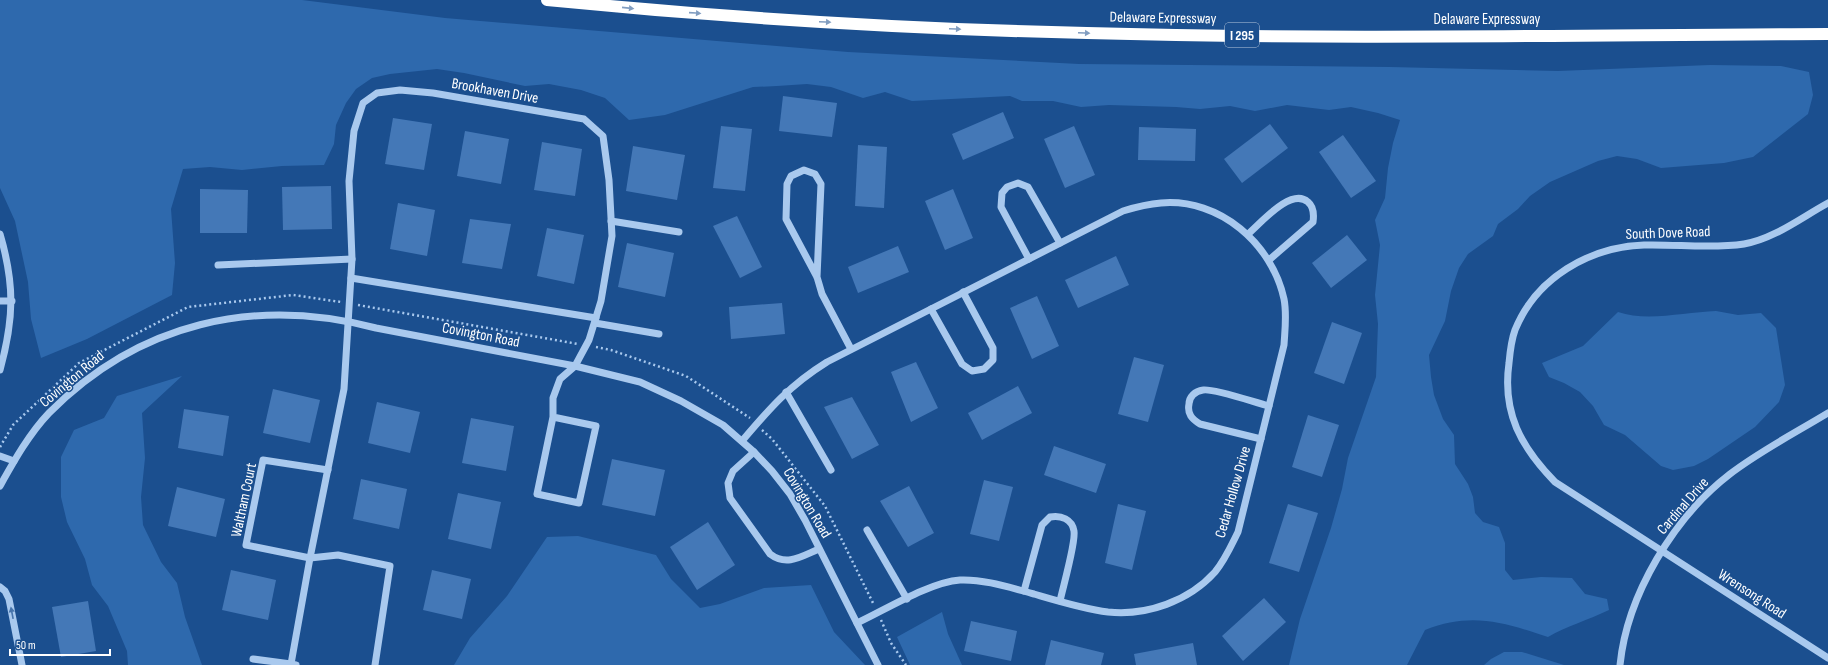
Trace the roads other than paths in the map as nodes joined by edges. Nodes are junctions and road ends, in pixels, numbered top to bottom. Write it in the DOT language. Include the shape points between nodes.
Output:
graph roads {
  1 [pos="547,0"];
  2 [pos="656,5"];
  3 [pos="1828,34"];
  4 [pos="1828,203"];
  5 [pos="611,221"];
  6 [pos="679,232"];
  7 [pos="0,234"];
  8 [pos="1248,234"];
  9 [pos="1060,243"];
  10 [pos="352,259"];
  11 [pos="1029,259"];
  12 [pos="1270,260"];
  13 [pos="218,265"];
  14 [pos="817,277"];
  15 [pos="351,278"];
  16 [pos="964,292"];
  17 [pos="0,301"];
  18 [pos="12,301"];
  19 [pos="931,309"];
  20 [pos="595,320"];
  21 [pos="349,321"];
  22 [pos="659,334"];
  23 [pos="851,349"];
  24 [pos="575,366"];
  25 [pos="0,370"];
  26 [pos="786,392"];
  27 [pos="1269,406"];
  28 [pos="1828,413"];
  29 [pos="553,417"];
  30 [pos="1261,439"];
  31 [pos="742,441"];
  32 [pos="754,452"];
  33 [pos="0,456"];
  34 [pos="14,461"];
  35 [pos="328,470"];
  36 [pos="831,470"];
  37 [pos="0,486"];
  38 [pos="867,530"];
  39 [pos="819,549"];
  40 [pos="1662,552"];
  41 [pos="310,558"];
  42 [pos="0,587"];
  43 [pos="1024,592"];
  44 [pos="907,599"];
  45 [pos="1060,601"];
  46 [pos="857,623"];
  47 [pos="1828,658"];
  48 [pos="253,659"];
  49 [pos="294,664"];
  50 [pos="22,665"];
  51 [pos="375,665"];
  52 [pos="878,665"];
  53 [pos="1620,665"];
  1 -- 2 [label="highway, Delaware Expressway / I 295, one-way"];
  2 -- 3 [label="highway, Delaware Expressway / I 295, one-way" via="880,25 1090,33 1279,36"];
  4 -- 40 [label="street, South Dove Road" via="1777,231 1744,244 1643,245 1599,252 1562,271 1548,282 1535,297 1515,331 1508,371 1508,395 1517,433 1527,451 1555,482"];
  5 -- 6 [label="street"];
  5 -- 10 [label="street, Brookhaven Drive" via="603,136 584,119 433,93 400,90 376,93 363,103 354,131 349,181"];
  5 -- 20 [label="street, Brookhaven Drive" via="612,236 601,301"];
  7 -- 18 [label="street" via="10,270"];
  8 -- 9 [label="street, Cedar Hollow Drive" via="1206,209 1188,204 1162,202 1123,211"];
  8 -- 12 [label="street, Cedar Hollow Drive"];
  8 -- 12 [label="street" via="1287,200 1295,197 1309,202 1314,210 1310,225"];
  9 -- 11 [label="street, Cedar Hollow Drive"];
  9 -- 11 [label="street" via="1028,188 1018,184 1007,187 1002,193 1001,207"];
  10 -- 13 [label="street"];
  10 -- 15 [label="street, Brookhaven Drive"];
  11 -- 16 [label="street, Cedar Hollow Drive"];
  12 -- 27 [label="street, Cedar Hollow Drive" via="1280,284 1286,318 1284,345"];
  14 -- 14 [label="street" via="821,184 815,174 804,170 791,176 787,184 786,219"];
  14 -- 23 [label="street" via="822,294"];
  15 -- 20 [label="street"];
  15 -- 21 [label="street, Brookhaven Drive"];
  16 -- 19 [label="street, Cedar Hollow Drive"];
  16 -- 19 [label="street" via="993,348 993,360 984,369 972,371 962,364"];
  17 -- 18 [label="street"];
  18 -- 25 [label="street" via="10,328"];
  19 -- 23 [label="street, Cedar Hollow Drive"];
  20 -- 22 [label="street"];
  20 -- 24 [label="street, Brookhaven Drive" via="589,340"];
  21 -- 24 [label="street, Covington Road"];
  21 -- 34 [label="street, Covington Road" via="284,315 251,316 195,325 159,338 132,350 88,379 49,414"];
  21 -- 35 [label="street" via="344,389"];
  23 -- 26 [label="street, Cedar Hollow Drive" via="804,376"];
  24 -- 29 [label="street" via="560,379 553,398"];
  24 -- 31 [label="street, Covington Road" via="640,382 661,391 704,413"];
  26 -- 31 [label="street, Cedar Hollow Drive"];
  26 -- 36 [label="street"];
  27 -- 30 [label="street, Cedar Hollow Drive"];
  27 -- 30 [label="street, Cedar Hollow Drive" via="1204,390 1189,400 1188,410 1192,419 1200,424"];
  28 -- 40 [label="street, Cardinal Drive" via="1728,475 1688,515"];
  29 -- 29 [label="street" via="537,494 579,503 596,426"];
  30 -- 45 [label="street, Cedar Hollow Drive" via="1238,532 1226,556 1202,585 1174,602 1146,610 1107,612"];
  31 -- 32 [label="street, Covington Road"];
  32 -- 39 [label="street, Covington Road" via="790,494"];
  32 -- 39 [label="street" via="733,471 728,483 730,498 770,554 778,560 790,560"];
  33 -- 34 [label="street"];
  34 -- 37 [label="street, Covington Road"];
  35 -- 41 [label="street"];
  35 -- 41 [label="street, Waltham Court" via="263,460 247,537 246,545"];
  38 -- 44 [label="street"];
  39 -- 46 [label="street, Covington Road"];
  40 -- 47 [label="street, Wrensong Road"];
  40 -- 53 [label="street, Cardinal Drive" via="1632,610"];
  41 -- 49 [label="street"];
  41 -- 51 [label="street, Waltham Court" via="338,555 390,566"];
  50 -- 42 [label="street, one-way" via="9,599 5,590"];
  43 -- 44 [label="street, Cedar Hollow Drive" via="981,581 961,580 932,587"];
  43 -- 45 [label="street, Cedar Hollow Drive"];
  43 -- 45 [label="street" via="1042,525 1050,517 1062,516 1070,521 1074,533"];
  44 -- 46 [label="street, Cedar Hollow Drive"];
  46 -- 52 [label="street, Covington Road"];
  48 -- 49 [label="street"];
}
